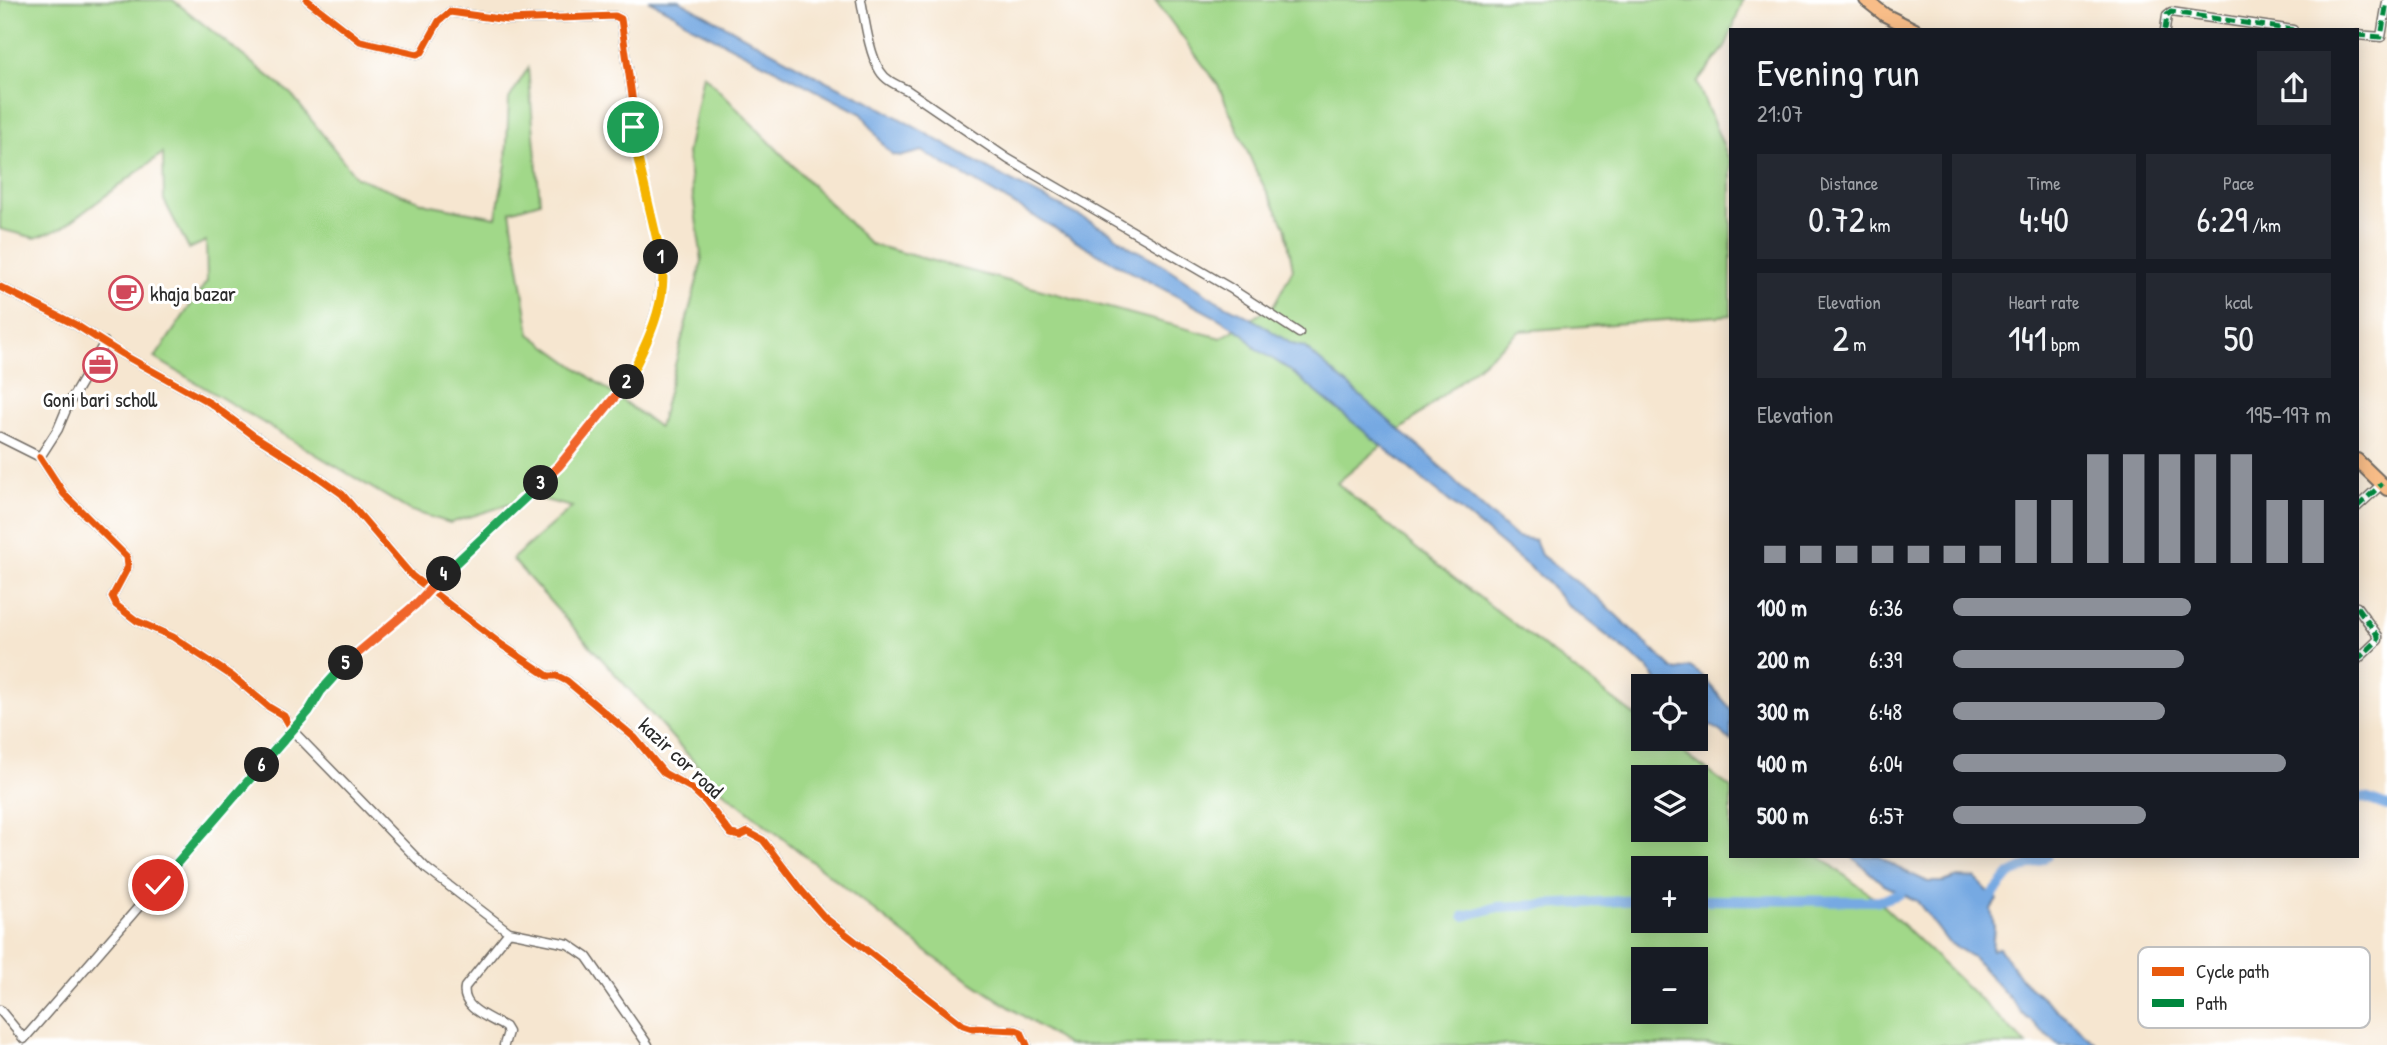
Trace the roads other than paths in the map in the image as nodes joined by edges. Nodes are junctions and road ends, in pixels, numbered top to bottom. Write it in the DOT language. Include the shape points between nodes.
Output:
graph roads {
  1 [pos="307,0"];
  2 [pos="861,0"];
  3 [pos="1867,0"];
  4 [pos="2387,2"];
  5 [pos="1911,28"];
  6 [pos="2165,28"];
  7 [pos="2279,28"];
  8 [pos="2359,35"];
  9 [pos="0,287"];
  10 [pos="1299,333"];
  11 [pos="105,342"];
  12 [pos="0,436"];
  13 [pos="40,457"];
  14 [pos="2359,462"];
  15 [pos="2384,487"];
  16 [pos="2359,506"];
  17 [pos="428,588"];
  18 [pos="2359,610"];
  19 [pos="2359,658"];
  20 [pos="292,730"];
  21 [pos="509,932"];
  22 [pos="0,1010"];
  23 [pos="27,1042"];
  24 [pos="503,1045"];
  25 [pos="648,1045"];
  26 [pos="1027,1045"];
  1 -- 17 [label="street" via="360,41 418,54 450,12 507,20 620,18 635,146 663,268 656,313 643,352 623,389 559,466"];
  2 -- 10 [label="street" via="880,71 891,82 1008,159"];
  3 -- 5 [label="main road"];
  4 -- 8 [label="street" via="2381,37"];
  6 -- 7 [label="street" via="2168,12"];
  9 -- 11 [label="street, kazir cor road"];
  11 -- 13 [label="street"];
  11 -- 17 [label="street, kazir cor road" via="210,403 342,494 412,576"];
  12 -- 13 [label="street"];
  13 -- 20 [label="street" via="64,494 127,557 128,567 113,597 116,605 216,664 284,716"];
  14 -- 15 [label="main road"];
  15 -- 16 [label="street"];
  17 -- 20 [label="street" via="416,604 336,673"];
  17 -- 26 [label="street, kazir cor road" via="548,676 567,681 635,738 664,773 691,788 731,834 748,832 763,840 824,917 963,1025 1016,1030"];
  18 -- 19 [label="street" via="2378,636"];
  20 -- 21 [label="street" via="427,869"];
  20 -- 23 [label="street"];
  21 -- 24 [label="street" via="465,987 463,996 467,1004 505,1027 508,1032"];
  21 -- 25 [label="street" via="569,944 587,957"];
  22 -- 23 [label="street"];
}
